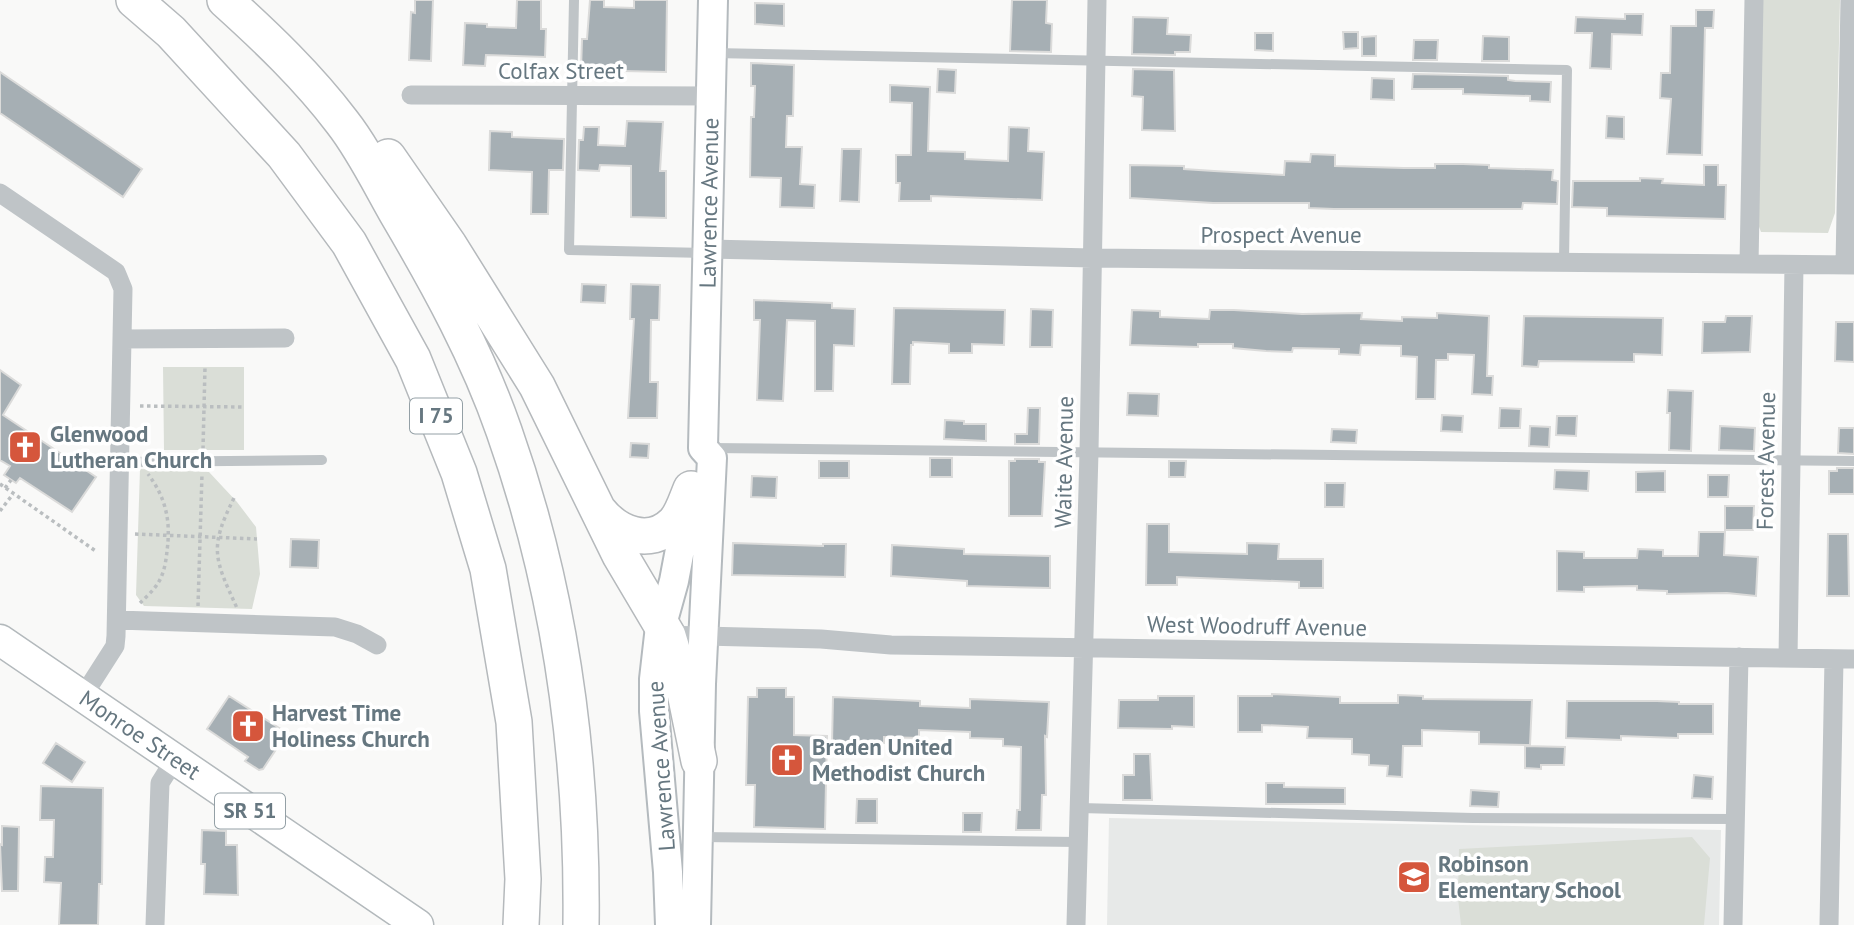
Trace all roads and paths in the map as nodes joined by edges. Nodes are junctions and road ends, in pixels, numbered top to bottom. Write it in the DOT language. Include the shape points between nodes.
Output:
graph roads {
  1 [pos="134,0"];
  2 [pos="225,0"];
  3 [pos="574,0"];
  4 [pos="713,0"];
  5 [pos="1097,0"];
  6 [pos="1754,0"];
  7 [pos="1850,0"];
  8 [pos="712,53"];
  9 [pos="1096,61"];
  10 [pos="411,95"];
  11 [pos="572,96"];
  12 [pos="711,96"];
  13 [pos="344,123"];
  14 [pos="0,193"];
  15 [pos="708,251"];
  16 [pos="1092,258"];
  17 [pos="1564,262"];
  18 [pos="1749,264"];
  19 [pos="1794,265"];
  20 [pos="1849,265"];
  21 [pos="285,338"];
  22 [pos="122,339"];
  23 [pos="205,367"];
  24 [pos="139,406"];
  25 [pos="204,406"];
  26 [pos="244,407"];
  27 [pos="703,448"];
  28 [pos="1089,452"];
  29 [pos="322,460"];
  30 [pos="1791,460"];
  31 [pos="202,461"];
  32 [pos="1854,461"];
  33 [pos="120,462"];
  34 [pos="144,462"];
  35 [pos="11,480"];
  36 [pos="0,484"];
  37 [pos="5,488"];
  38 [pos="691,489"];
  39 [pos="13,494"];
  40 [pos="234,498"];
  41 [pos="596,507"];
  42 [pos="0,512"];
  43 [pos="135,534"];
  44 [pos="169,536"];
  45 [pos="200,537"];
  46 [pos="217,537"];
  47 [pos="257,539"];
  48 [pos="97,552"];
  49 [pos="139,604"];
  50 [pos="239,611"];
  51 [pos="117,620"];
  52 [pos="198,622"];
  53 [pos="662,631"];
  54 [pos="703,636"];
  55 [pos="0,640"];
  56 [pos="377,645"];
  57 [pos="1084,647"];
  58 [pos="1739,657"];
  59 [pos="1788,658"];
  60 [pos="1844,659"];
  61 [pos="83,696"];
  62 [pos="175,760"];
  63 [pos="699,761"];
  64 [pos="1080,808"];
  65 [pos="1736,819"];
  66 [pos="698,836"];
  67 [pos="1078,842"];
  68 [pos="155,925"];
  69 [pos="418,925"];
  70 [pos="521,925"];
  71 [pos="581,925"];
  72 [pos="670,925"];
  73 [pos="696,925"];
  74 [pos="1076,925"];
  75 [pos="1732,925"];
  76 [pos="1829,925"];
  1 -- 70 [label="highway, I 75" via="171,32 284,155 349,243 412,359 459,473 488,569 513,722 523,880"];
  2 -- 13 [label="highway, I 75"];
  3 -- 11 [label="lane"];
  4 -- 8 [label="street, Lawrence Avenue"];
  5 -- 9 [label="street, Waite Avenue"];
  6 -- 18 [label="street"];
  7 -- 20 [label="street"];
  8 -- 9 [label="lane"];
  8 -- 12 [label="street, Lawrence Avenue"];
  9 -- 16 [label="street, Waite Avenue"];
  9 -- 17 [label="lane" via="1567,71"];
  10 -- 11 [label="street, Colfax Street"];
  11 -- 12 [label="street, Colfax Street"];
  11 -- 15 [label="lane" via="569,250"];
  12 -- 15 [label="street, Lawrence Avenue"];
  13 -- 41 [label="highway" via="386,153 450,245 537,386"];
  13 -- 71 [label="highway, I 75" via="448,303 503,428 524,492 556,626 569,707 578,806"];
  14 -- 22 [label="street" via="119,281"];
  15 -- 16 [label="street, Prospect Avenue"];
  15 -- 27 [label="street, Lawrence Avenue"];
  16 -- 17 [label="street, Prospect Avenue"];
  16 -- 28 [label="street, Waite Avenue"];
  17 -- 18 [label="street, Prospect Avenue"];
  18 -- 19 [label="street, Prospect Avenue"];
  19 -- 20 [label="street, Prospect Avenue"];
  19 -- 30 [label="street, Forest Avenue"];
  21 -- 22 [label="street"];
  22 -- 33 [label="street"];
  23 -- 25 [label="path"];
  24 -- 25 [label="path"];
  25 -- 26 [label="path"];
  25 -- 31 [label="path"];
  27 -- 28 [label="lane"];
  27 -- 38 [label="street, Lawrence Avenue" via="693,456"];
  27 -- 54 [label="street, Lawrence Avenue" via="712,458"];
  28 -- 30 [label="lane"];
  28 -- 57 [label="street, Waite Avenue"];
  29 -- 31 [label="lane"];
  30 -- 32 [label="lane"];
  30 -- 59 [label="street, Forest Avenue"];
  31 -- 34 [label="lane"];
  31 -- 45 [label="path"];
  33 -- 34 [label="lane"];
  33 -- 51 [label="street"];
  34 -- 44 [label="path" via="166,508"];
  35 -- 37 [label="path"];
  36 -- 37 [label="path"];
  37 -- 39 [label="path"];
  38 -- 41 [label="highway" via="674,523 651,535 620,531"];
  38 -- 53 [label="street, Lawrence Avenue"];
  39 -- 42 [label="path"];
  39 -- 48 [label="path"];
  40 -- 46 [label="path"];
  41 -- 53 [label="highway"];
  43 -- 44 [label="path"];
  44 -- 45 [label="path"];
  44 -- 49 [label="path" via="159,582"];
  45 -- 46 [label="path"];
  45 -- 52 [label="path"];
  46 -- 47 [label="path"];
  46 -- 50 [label="path" via="224,579"];
  51 -- 52 [label="street"];
  51 -- 61 [label="street" via="115,646"];
  52 -- 56 [label="street" via="335,627"];
  53 -- 54 [label="street, West Woodruff Avenue"];
  53 -- 63 [label="highway" via="685,693"];
  53 -- 72 [label="street, Lawrence Avenue" via="653,696"];
  54 -- 57 [label="street, West Woodruff Avenue" via="891,645"];
  54 -- 63 [label="street, Lawrence Avenue"];
  55 -- 61 [label="main road, Monroe Street / SR 51"];
  57 -- 58 [label="street, West Woodruff Avenue"];
  57 -- 64 [label="street, Waite Avenue"];
  58 -- 59 [label="street, West Woodruff Avenue"];
  58 -- 65 [label="street"];
  59 -- 60 [label="street, West Woodruff Avenue"];
  60 -- 76 [label="street"];
  61 -- 62 [label="main road, Monroe Street / SR 51"];
  62 -- 68 [label="street" via="160,783"];
  62 -- 69 [label="main road, Monroe Street / SR 51"];
  63 -- 66 [label="street, Lawrence Avenue"];
  64 -- 65 [label="lane"];
  64 -- 67 [label="street, Waite Avenue"];
  65 -- 75 [label="street"];
  66 -- 67 [label="lane"];
  66 -- 73 [label="street, Lawrence Avenue"];
  67 -- 74 [label="street, Waite Avenue"];
}
